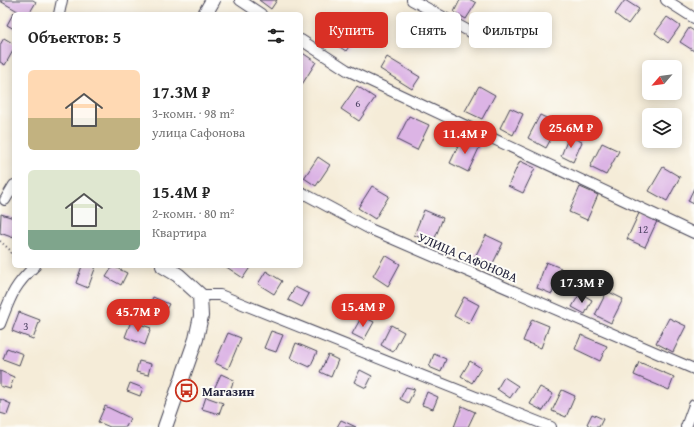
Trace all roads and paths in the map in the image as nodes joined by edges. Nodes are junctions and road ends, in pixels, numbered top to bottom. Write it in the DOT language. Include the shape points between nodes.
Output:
graph roads {
  1 [pos="62,0"];
  2 [pos="213,0"];
  3 [pos="240,0"];
  4 [pos="412,0"];
  5 [pos="666,0"];
  6 [pos="59,12"];
  7 [pos="206,12"];
  8 [pos="258,12"];
  9 [pos="694,18"];
  10 [pos="469,31"];
  11 [pos="303,41"];
  12 [pos="12,189"];
  13 [pos="303,193"];
  14 [pos="6,201"];
  15 [pos="694,233"];
  16 [pos="0,241"];
  17 [pos="12,255"];
  18 [pos="34,268"];
  19 [pos="166,268"];
  20 [pos="200,296"];
  21 [pos="0,324"];
  22 [pos="694,369"];
  23 [pos="694,406"];
  24 [pos="165,427"];
  25 [pos="551,427"];
  26 [pos="686,427"];
  1 -- 6 [label="street"];
  2 -- 7 [label="street"];
  3 -- 8 [label="street"];
  4 -- 10 [label="street"];
  5 -- 9 [label="street"];
  11 -- 15 [label="street" via="347,70"];
  12 -- 14 [label="street"];
  13 -- 22 [label="street, УЛИЦА САФОНОВА" via="370,229"];
  16 -- 17 [label="path"];
  18 -- 21 [label="street" via="12,291"];
  19 -- 20 [label="street" via="178,275"];
  20 -- 24 [label="street" via="201,316 196,339"];
  20 -- 25 [label="street" via="220,295"];
  23 -- 26 [label="street"];
}
